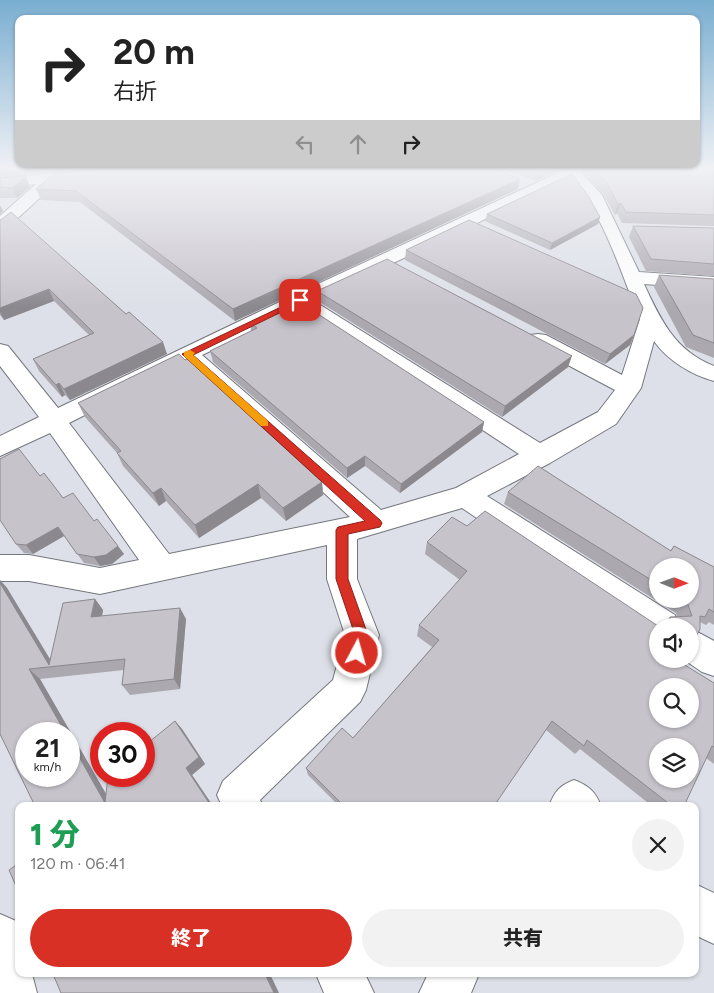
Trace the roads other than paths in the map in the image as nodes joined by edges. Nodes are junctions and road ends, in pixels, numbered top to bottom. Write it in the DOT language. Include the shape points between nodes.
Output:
graph roads {
  1 [pos="12,214"];
  2 [pos="489,214"];
  3 [pos="609,214"];
  4 [pos="0,225"];
  5 [pos="714,283"];
  6 [pos="631,286"];
  7 [pos="300,300"];
  8 [pos="650,319"];
  9 [pos="517,329"];
  10 [pos="0,351"];
  11 [pos="187,354"];
  12 [pos="714,374"];
  13 [pos="629,388"];
  14 [pos="54,420"];
  15 [pos="0,447"];
  16 [pos="541,456"];
  17 [pos="465,496"];
  18 [pos="376,523"];
  19 [pos="342,530"];
  20 [pos="0,568"];
  21 [pos="163,569"];
  22 [pos="651,618"];
  23 [pos="699,650"];
  24 [pos="714,660"];
  25 [pos="241,802"];
  26 [pos="699,909"];
  27 [pos="714,922"];
  28 [pos="0,937"];
  29 [pos="341,977"];
  30 [pos="454,977"];
  31 [pos="13,993"];
  32 [pos="350,993"];
  33 [pos="443,993"];
  1 -- 4 [label="street"];
  2 -- 7 [label="street" via="475,225 396,265"];
  3 -- 6 [label="street" via="621,230"];
  5 -- 6 [label="street"];
  6 -- 8 [label="street"];
  7 -- 11 [label="street"];
  7 -- 16 [label="street"];
  8 -- 12 [label="street" via="667,344 699,368"];
  8 -- 13 [label="street"];
  9 -- 13 [label="street"];
  10 -- 14 [label="street"];
  11 -- 14 [label="street"];
  11 -- 18 [label="street"];
  13 -- 16 [label="street" via="607,418"];
  14 -- 15 [label="street"];
  14 -- 21 [label="street"];
  16 -- 17 [label="street"];
  17 -- 18 [label="street"];
  17 -- 22 [label="street"];
  18 -- 19 [label="street"];
  19 -- 21 [label="street"];
  19 -- 25 [label="street" via="342,579 362,635 348,690 237,795"];
  20 -- 21 [label="street" via="29,568 100,581"];
  23 -- 24 [label="street"];
  26 -- 27 [label="street"];
  28 -- 31 [label="street"];
  29 -- 32 [label="street"];
  30 -- 33 [label="street"];
}
